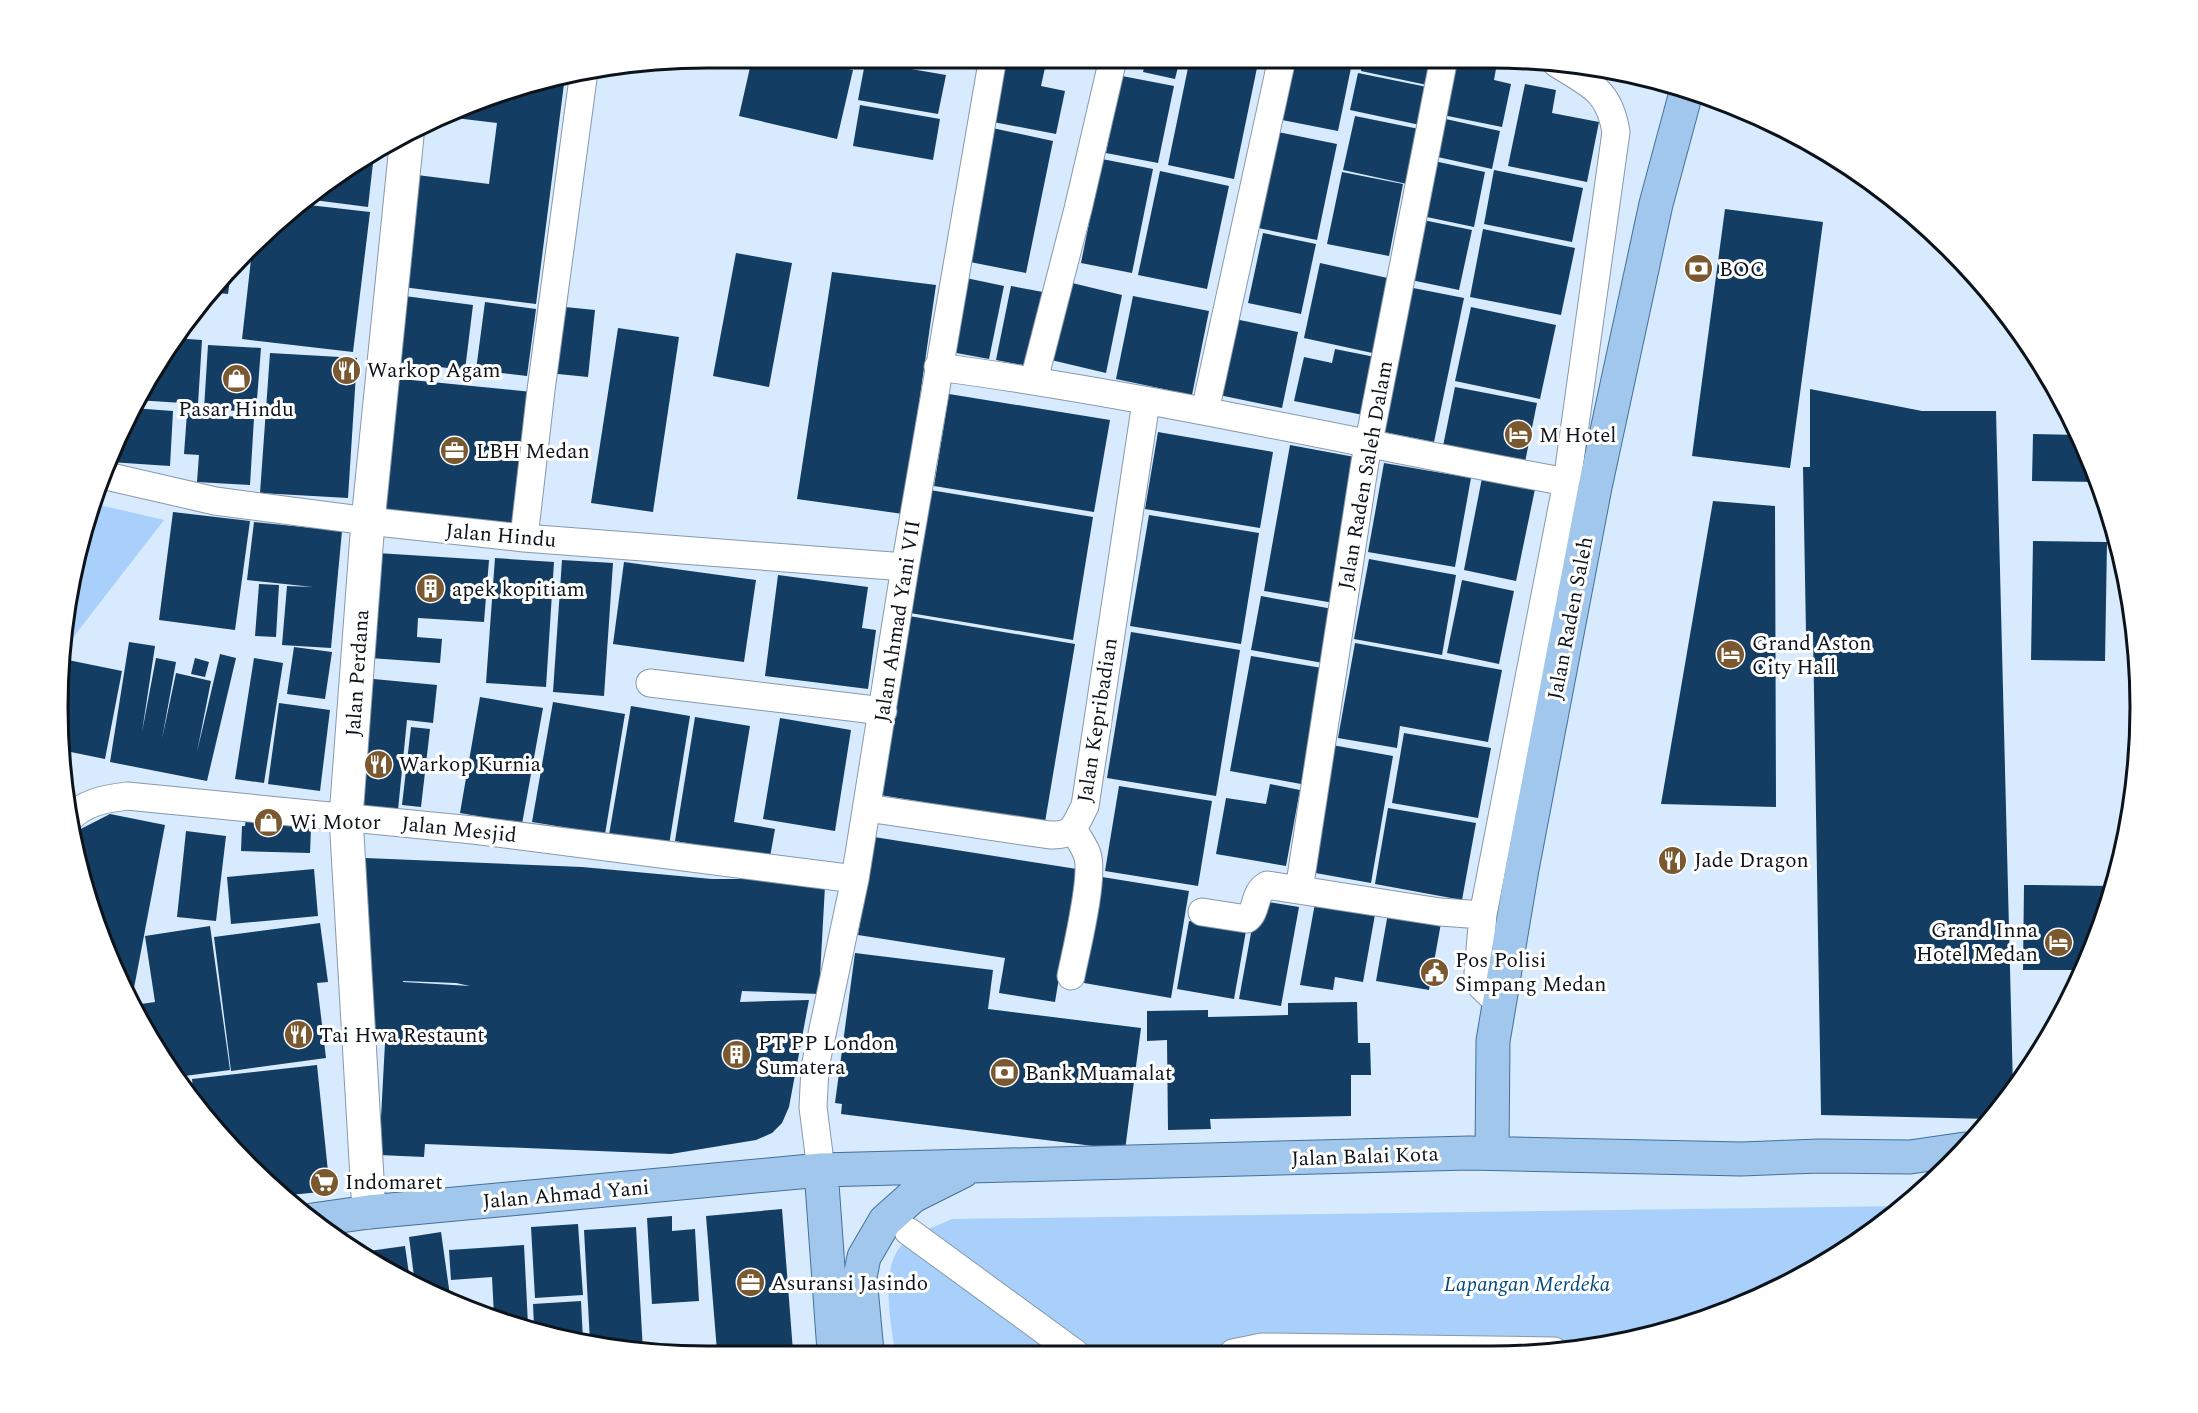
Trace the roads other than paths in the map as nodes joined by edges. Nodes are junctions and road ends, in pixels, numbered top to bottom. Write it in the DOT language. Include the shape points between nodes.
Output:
graph roads {
  1 [pos="991,68"];
  2 [pos="1111,68"];
  3 [pos="1280,68"];
  4 [pos="1442,68"];
  5 [pos="1571,73"];
  6 [pos="583,80"];
  7 [pos="1685,97"];
  8 [pos="406,143"];
  9 [pos="938,368"];
  10 [pos="1034,380"];
  11 [pos="1146,402"];
  12 [pos="1205,411"];
  13 [pos="1368,444"];
  14 [pos="110,477"];
  15 [pos="1581,485"];
  16 [pos="368,521"];
  17 [pos="524,538"];
  18 [pos="904,567"];
  19 [pos="650,683"];
  20 [pos="883,711"];
  21 [pos="867,808"];
  22 [pos="77,812"];
  23 [pos="346,817"];
  24 [pos="1073,830"];
  25 [pos="1507,867"];
  26 [pos="855,879"];
  27 [pos="1299,890"];
  28 [pos="1202,912"];
  29 [pos="1483,915"];
  30 [pos="1071,976"];
  31 [pos="1499,1003"];
  32 [pos="1950,1151"];
  33 [pos="1492,1153"];
  34 [pos="973,1166"];
  35 [pos="821,1170"];
  36 [pos="369,1212"];
  37 [pos="325,1218"];
  38 [pos="908,1232"];
  39 [pos="834,1346"];
  40 [pos="866,1346"];
  41 [pos="1065,1346"];
  1 -- 9 [label="street, Jalan Ahmad Yani VII"];
  2 -- 10 [label="street"];
  3 -- 12 [label="street"];
  4 -- 13 [label="street, Jalan Raden Saleh Dalam"];
  5 -- 15 [label="street" via="1605,98 1616,132"];
  6 -- 17 [label="street"];
  7 -- 15 [label="main road, Jalan Raden Saleh"];
  8 -- 16 [label="main road, Jalan Perdana"];
  9 -- 10 [label="street"];
  9 -- 18 [label="street, Jalan Ahmad Yani VII"];
  10 -- 11 [label="street"];
  11 -- 12 [label="street"];
  11 -- 24 [label="street, Jalan Kepribadian" via="1085,806"];
  12 -- 13 [label="street"];
  13 -- 15 [label="street"];
  13 -- 27 [label="street, Jalan Raden Saleh Dalam"];
  14 -- 16 [label="street, Jalan Hindu" via="214,501"];
  15 -- 25 [label="main road, Jalan Raden Saleh"];
  16 -- 17 [label="street, Jalan Hindu"];
  16 -- 23 [label="main road, Jalan Perdana"];
  17 -- 18 [label="street, Jalan Hindu"];
  18 -- 20 [label="street, Jalan Ahmad Yani VII"];
  19 -- 20 [label="street"];
  20 -- 21 [label="street, Jalan Ahmad Yani VII"];
  21 -- 24 [label="street, Jalan Kepribadian" via="1050,835 1060,836"];
  21 -- 26 [label="street, Jalan Ahmad Yani VII"];
  22 -- 23 [label="street, Jalan Mesjid" via="99,801 127,796"];
  23 -- 26 [label="street, Jalan Mesjid"];
  23 -- 36 [label="main road, Jalan Perdana"];
  24 -- 30 [label="street" via="1088,855 1089,868"];
  25 -- 29 [label="street"];
  25 -- 31 [label="main road, Jalan Raden Saleh"];
  26 -- 35 [label="street, Jalan Ahmad Yani VII" via="815,1067 813,1107"];
  27 -- 28 [label="street" via="1263,887 1247,919"];
  27 -- 29 [label="street"];
  29 -- 31 [label="street" via="1478,973 1481,986"];
  31 -- 33 [label="main road, Jalan Raden Saleh" via="1492,1062"];
  32 -- 33 [label="main road, Jalan Balai Kota" via="1910,1157 1741,1159"];
  33 -- 34 [label="main road, Jalan Balai Kota"];
  34 -- 35 [label="main road, Jalan Balai Kota"];
  34 -- 40 [label="main road" via="913,1196 885,1221 864,1257 860,1277"];
  35 -- 36 [label="main road, Jalan Ahmad Yani"];
  35 -- 39 [label="main road"];
  36 -- 37 [label="main road, Jalan Ahmad Yani"];
  38 -- 41 [label="street"];
}
